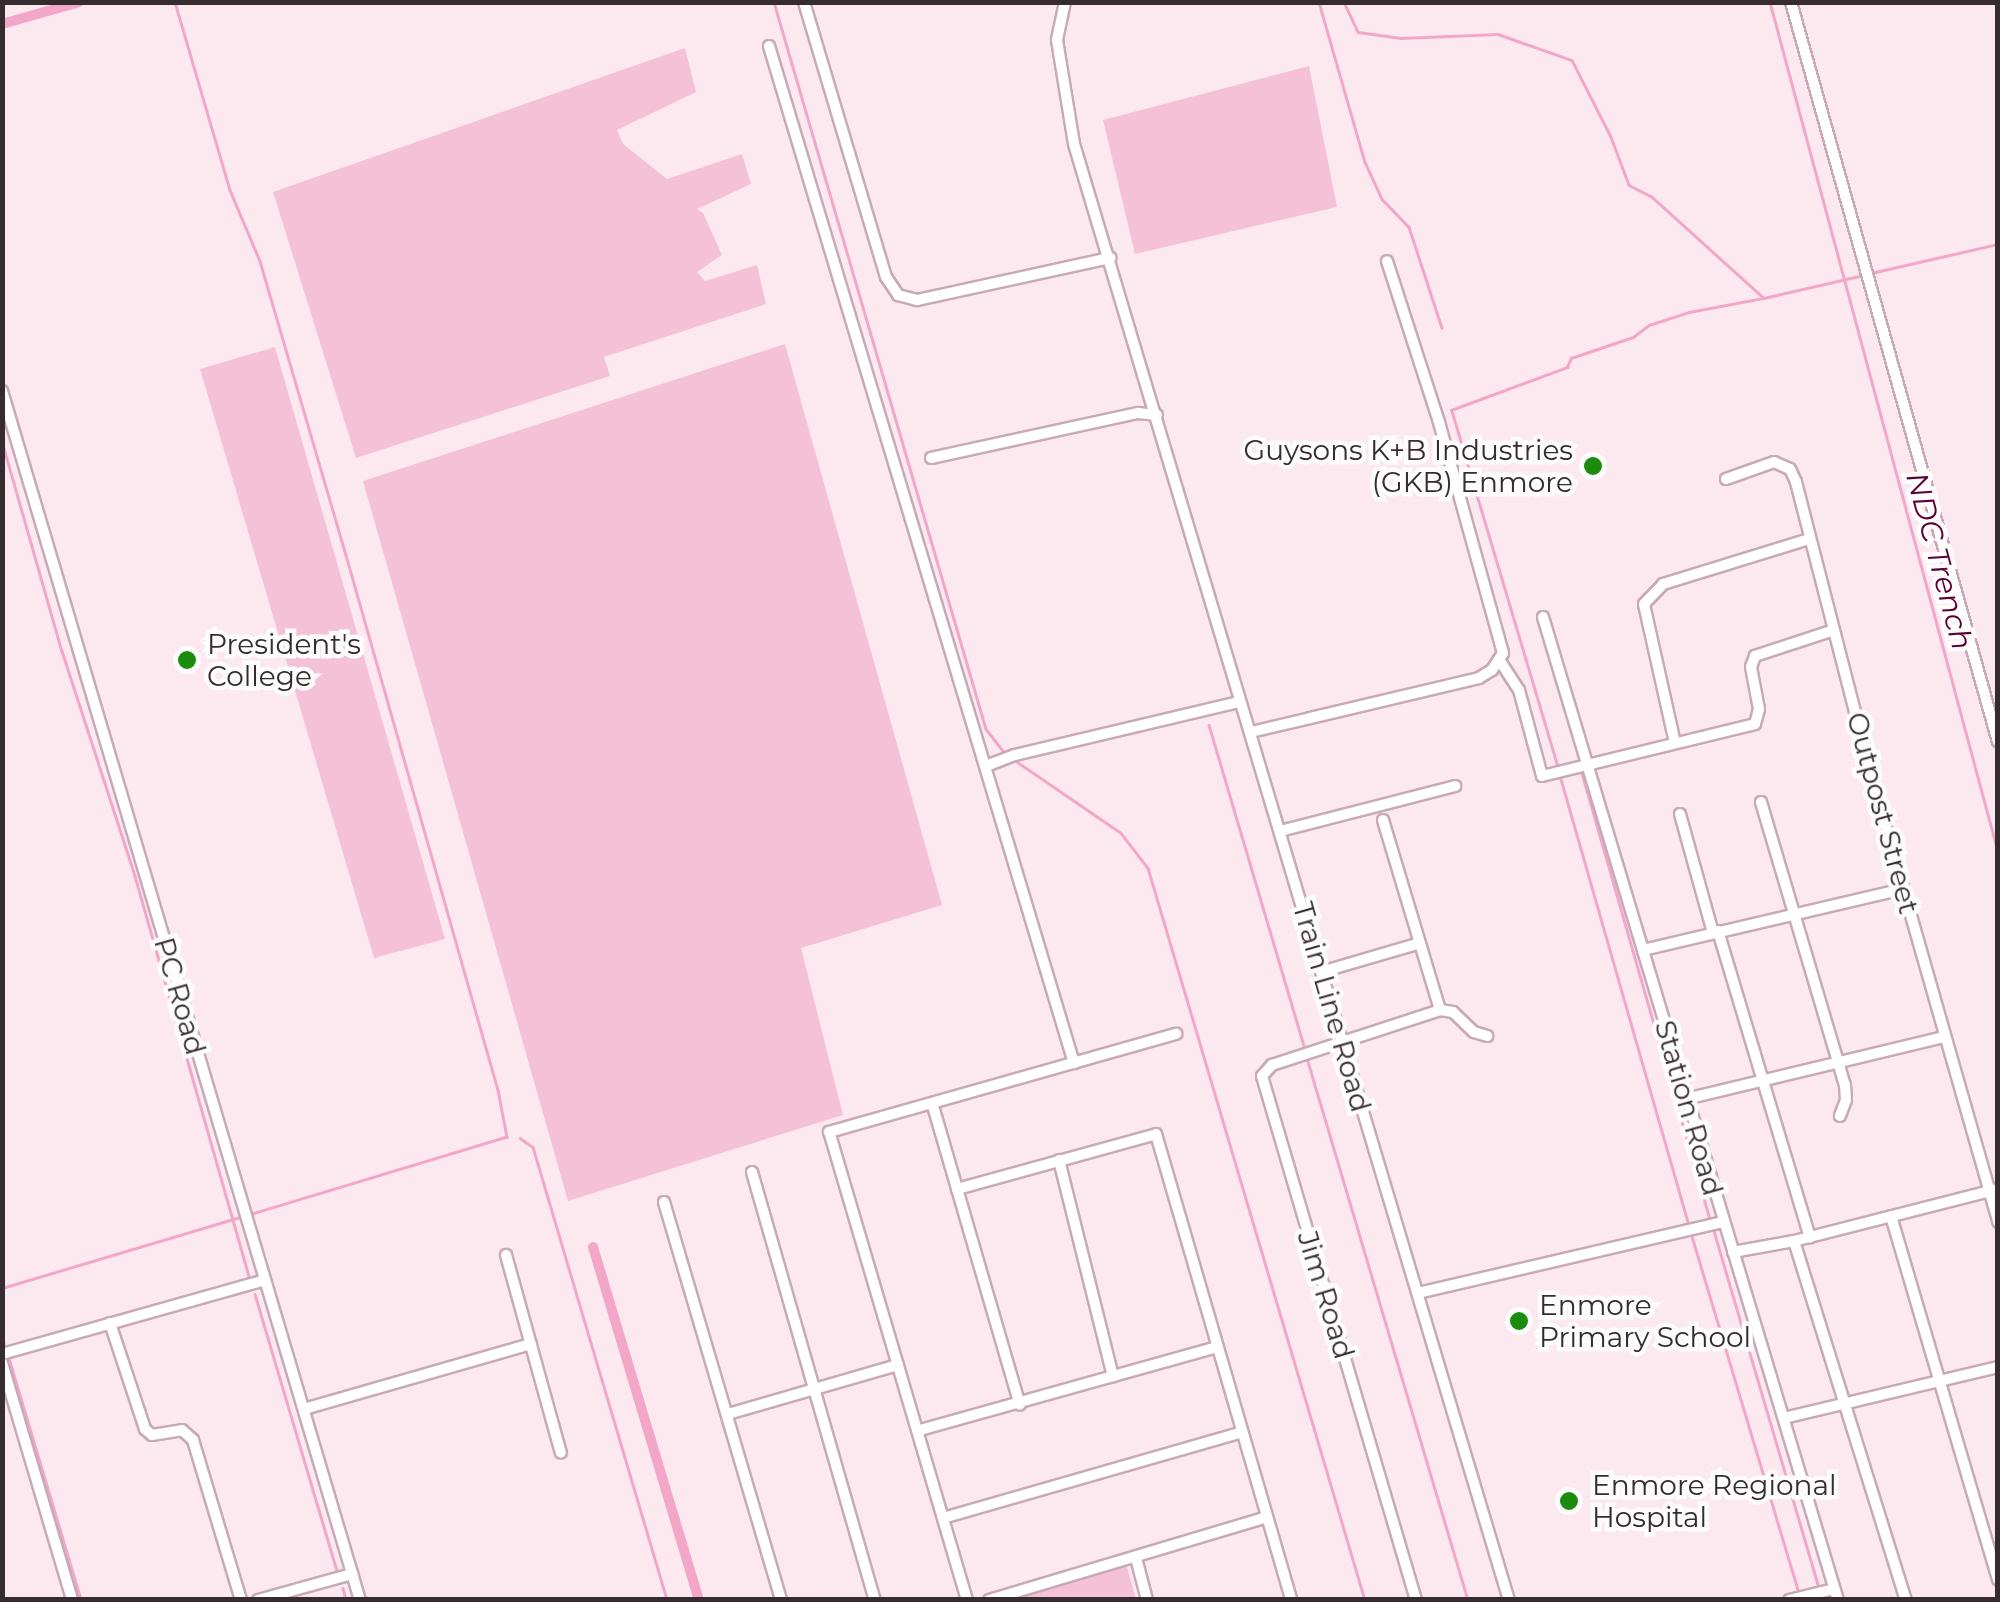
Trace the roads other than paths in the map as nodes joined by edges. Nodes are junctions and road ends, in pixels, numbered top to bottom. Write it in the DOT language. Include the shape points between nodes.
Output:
graph roads {
  1 [pos="804,2"];
  2 [pos="1066,2"];
  3 [pos="1791,2"];
  4 [pos="769,46"];
  5 [pos="1110,258"];
  6 [pos="1386,261"];
  7 [pos="2,391"];
  8 [pos="1157,415"];
  9 [pos="931,458"];
  10 [pos="1726,479"];
  11 [pos="1809,540"];
  12 [pos="1543,617"];
  13 [pos="1834,630"];
  14 [pos="1500,660"];
  15 [pos="1240,702"];
  16 [pos="1250,732"];
  17 [pos="1998,742"];
  18 [pos="1675,743"];
  19 [pos="986,766"];
  20 [pos="1587,766"];
  21 [pos="1455,786"];
  22 [pos="1761,802"];
  23 [pos="1680,814"];
  24 [pos="1382,820"];
  25 [pos="1280,830"];
  26 [pos="1903,888"];
  27 [pos="1795,914"];
  28 [pos="1715,932"];
  29 [pos="1420,944"];
  30 [pos="1643,950"];
  31 [pos="1321,972"];
  32 [pos="1440,1010"];
  33 [pos="1176,1034"];
  34 [pos="1487,1036"];
  35 [pos="1945,1037"];
  36 [pos="1342,1043"];
  37 [pos="1074,1064"];
  38 [pos="1838,1064"];
  39 [pos="1761,1082"];
  40 [pos="1686,1098"];
  41 [pos="933,1106"];
  42 [pos="1840,1116"];
  43 [pos="1058,1160"];
  44 [pos="752,1172"];
  45 [pos="957,1189"];
  46 [pos="1993,1190"];
  47 [pos="664,1202"];
  48 [pos="1891,1216"];
  49 [pos="1723,1222"];
  50 [pos="1998,1222"];
  51 [pos="1810,1237"];
  52 [pos="1794,1241"];
  53 [pos="1733,1252"];
  54 [pos="506,1256"];
  55 [pos="264,1280"];
  56 [pos="1418,1293"];
  57 [pos="110,1323"];
  58 [pos="531,1344"];
  59 [pos="1218,1347"];
  60 [pos="2,1354"];
  61 [pos="2,1363"];
  62 [pos="898,1365"];
  63 [pos="1998,1367"];
  64 [pos="1113,1376"];
  65 [pos="1939,1381"];
  66 [pos="813,1390"];
  67 [pos="1020,1405"];
  68 [pos="1844,1406"];
  69 [pos="304,1409"];
  70 [pos="728,1414"];
  71 [pos="1784,1418"];
  72 [pos="920,1430"];
  73 [pos="1242,1432"];
  74 [pos="561,1452"];
  75 [pos="1267,1517"];
  76 [pos="943,1518"];
  77 [pos="1136,1558"];
  78 [pos="352,1574"];
  79 [pos="1998,1580"];
  80 [pos="1836,1594"];
  81 [pos="72,1600"];
  82 [pos="240,1600"];
  83 [pos="258,1600"];
  84 [pos="360,1600"];
  85 [pos="782,1600"];
  86 [pos="875,1600"];
  87 [pos="967,1600"];
  88 [pos="990,1600"];
  89 [pos="1148,1600"];
  90 [pos="1291,1600"];
  91 [pos="1416,1600"];
  92 [pos="1508,1600"];
  93 [pos="1789,1600"];
  94 [pos="1906,1600"];
  1 -- 5 [label="street" via="886,277 898,295 917,300"];
  2 -- 5 [label="street, Train Line Road" via="1057,40 1061,80"];
  3 -- 17 [label="street"];
  4 -- 19 [label="street"];
  5 -- 8 [label="street, Train Line Road"];
  6 -- 14 [label="street" via="1502,642"];
  7 -- 55 [label="street, PC Road"];
  8 -- 9 [label="street" via="1138,412"];
  8 -- 15 [label="street, Train Line Road"];
  10 -- 11 [label="street, Outpost Street" via="1782,464 1796,482"];
  11 -- 13 [label="street, Outpost Street"];
  11 -- 18 [label="street" via="1663,584 1644,604"];
  12 -- 20 [label="street, Station Road"];
  13 -- 18 [label="street" via="1754,656 1754,724"];
  13 -- 26 [label="street, Outpost Street"];
  14 -- 16 [label="street" via="1479,678"];
  14 -- 20 [label="street" via="1519,690 1542,776"];
  15 -- 16 [label="street, Train Line Road"];
  15 -- 19 [label="street"];
  16 -- 25 [label="street, Train Line Road"];
  18 -- 20 [label="street"];
  19 -- 37 [label="street"];
  20 -- 30 [label="street, Station Road"];
  21 -- 25 [label="street"];
  22 -- 27 [label="street"];
  23 -- 28 [label="street"];
  24 -- 29 [label="street"];
  25 -- 31 [label="street, Train Line Road"];
  26 -- 27 [label="street"];
  26 -- 35 [label="street, Outpost Street"];
  27 -- 28 [label="street"];
  27 -- 38 [label="street"];
  28 -- 30 [label="street"];
  28 -- 39 [label="street"];
  29 -- 31 [label="street"];
  29 -- 32 [label="street"];
  30 -- 40 [label="street, Station Road"];
  31 -- 36 [label="street, Train Line Road"];
  32 -- 34 [label="street"];
  32 -- 36 [label="street, Jim Road"];
  33 -- 37 [label="street"];
  35 -- 38 [label="street"];
  35 -- 46 [label="street, Outpost Street"];
  36 -- 56 [label="street, Train Line Road"];
  36 -- 91 [label="street, Jim Road" via="1266,1067 1262,1076"];
  37 -- 41 [label="street"];
  38 -- 39 [label="street"];
  38 -- 42 [label="street" via="1846,1100"];
  39 -- 40 [label="street"];
  39 -- 51 [label="street"];
  40 -- 49 [label="street, Station Road"];
  41 -- 45 [label="street"];
  41 -- 62 [label="street" via="829,1132"];
  43 -- 45 [label="street"];
  43 -- 59 [label="street" via="1156,1134"];
  43 -- 64 [label="street"];
  44 -- 66 [label="street"];
  45 -- 67 [label="street"];
  46 -- 48 [label="street"];
  46 -- 50 [label="street, Outpost Street"];
  47 -- 70 [label="street"];
  48 -- 51 [label="street"];
  48 -- 65 [label="street"];
  49 -- 53 [label="street, Station Road"];
  49 -- 56 [label="street"];
  51 -- 52 [label="street"];
  52 -- 53 [label="street"];
  52 -- 68 [label="street"];
  53 -- 71 [label="street, Station Road"];
  54 -- 58 [label="street"];
  55 -- 57 [label="street"];
  55 -- 69 [label="street, PC Road"];
  56 -- 92 [label="street, Train Line Road"];
  57 -- 60 [label="street"];
  57 -- 82 [label="street" via="145,1429 152,1435 182,1430 193,1440"];
  58 -- 69 [label="street"];
  58 -- 74 [label="street"];
  59 -- 64 [label="street"];
  59 -- 73 [label="street"];
  61 -- 81 [label="street"];
  62 -- 66 [label="street"];
  62 -- 72 [label="street"];
  63 -- 65 [label="street"];
  64 -- 67 [label="street"];
  65 -- 68 [label="street"];
  65 -- 79 [label="street"];
  66 -- 70 [label="street"];
  66 -- 86 [label="street"];
  67 -- 72 [label="street"];
  68 -- 71 [label="street"];
  68 -- 94 [label="street"];
  69 -- 78 [label="street, PC Road"];
  70 -- 85 [label="street"];
  71 -- 80 [label="street, Station Road"];
  72 -- 76 [label="street"];
  73 -- 75 [label="street"];
  73 -- 76 [label="street"];
  75 -- 77 [label="street"];
  75 -- 90 [label="street"];
  76 -- 87 [label="street"];
  77 -- 88 [label="street"];
  77 -- 89 [label="street"];
  78 -- 83 [label="street"];
  78 -- 84 [label="street, PC Road"];
  80 -- 93 [label="street"];
}
